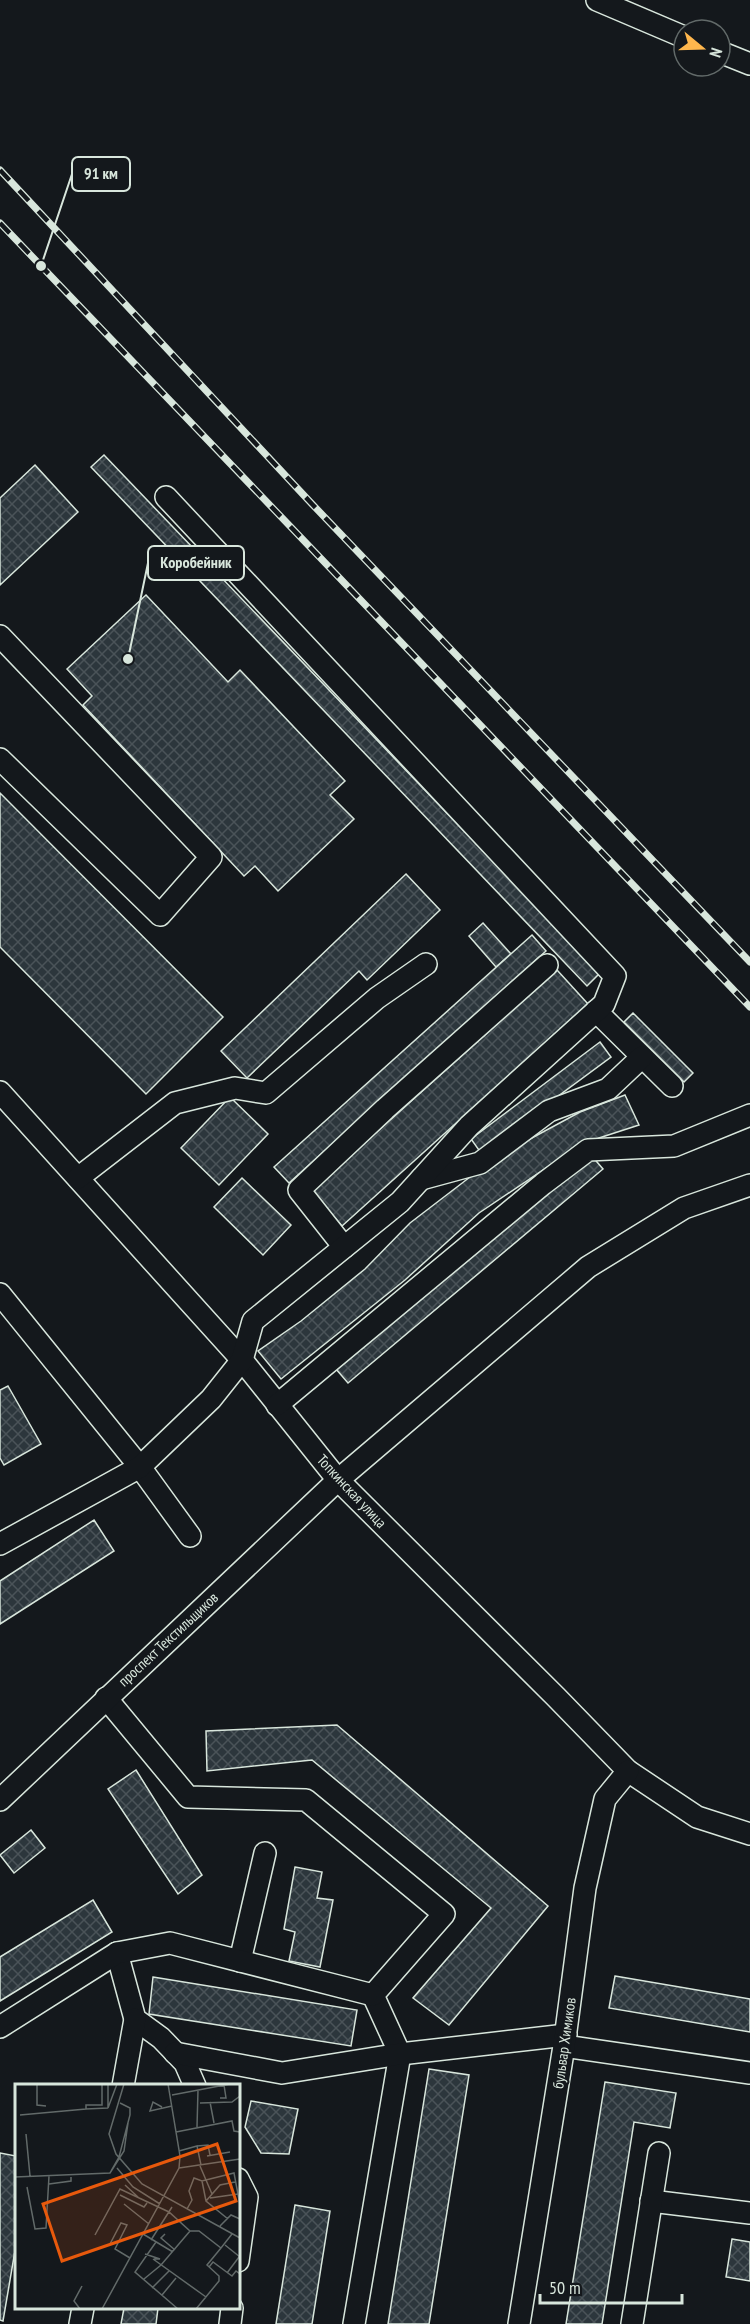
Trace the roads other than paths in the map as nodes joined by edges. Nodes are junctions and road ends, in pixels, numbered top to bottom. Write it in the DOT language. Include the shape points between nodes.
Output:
graph roads {
  1 [pos="597,0"];
  2 [pos="672,32"];
  3 [pos="732,57"];
  4 [pos="750,64"];
  5 [pos="166,497"];
  6 [pos="0,636"];
  7 [pos="0,759"];
  8 [pos="426,964"];
  9 [pos="547,965"];
  10 [pos="596,1011"];
  11 [pos="642,1057"];
  12 [pos="672,1086"];
  13 [pos="0,1092"];
  14 [pos="750,1115"];
  15 [pos="78,1178"];
  16 [pos="421,1179"];
  17 [pos="750,1185"];
  18 [pos="344,1247"];
  19 [pos="0,1294"];
  20 [pos="242,1360"];
  21 [pos="277,1405"];
  22 [pos="140,1467"];
  23 [pos="338,1480"];
  24 [pos="190,1536"];
  25 [pos="0,1544"];
  26 [pos="106,1698"];
  27 [pos="628,1771"];
  28 [pos="0,1800"];
  29 [pos="750,1834"];
  30 [pos="265,1852"];
  31 [pos="117,1953"];
  32 [pos="240,1961"];
  33 [pos="374,1995"];
  34 [pos="135,2019"];
  35 [pos="0,2027"];
  36 [pos="565,2041"];
  37 [pos="175,2053"];
  38 [pos="400,2054"];
  39 [pos="750,2073"];
  40 [pos="123,2084"];
  41 [pos="195,2084"];
  42 [pos="659,2153"];
  43 [pos="240,2183"];
  44 [pos="651,2202"];
  45 [pos="750,2212"];
  46 [pos="240,2247"];
  47 [pos="83,2309"];
  48 [pos="232,2309"];
  49 [pos="81,2324"];
  50 [pos="230,2324"];
  51 [pos="354,2324"];
  52 [pos="519,2324"];
  53 [pos="632,2324"];
  1 -- 2 [label="street"];
  3 -- 4 [label="street"];
  5 -- 10 [label="street" via="615,976 604,1004"];
  6 -- 7 [label="street" via="211,857 160,915"];
  8 -- 15 [label="street" via="377,998 266,1093 235,1088 175,1102"];
  9 -- 18 [label="street" via="299,1190"];
  10 -- 11 [label="street"];
  10 -- 16 [label="street" via="469,1126"];
  11 -- 12 [label="street"];
  11 -- 16 [label="street" via="608,1089 549,1111 480,1163"];
  13 -- 15 [label="street, Топкинская улица"];
  14 -- 21 [label="street" via="674,1146 588,1150"];
  15 -- 20 [label="street, Топкинская улица"];
  16 -- 18 [label="street" via="400,1202"];
  17 -- 23 [label="street, проспект Текстильщиков" via="684,1208 588,1267"];
  18 -- 20 [label="street" via="253,1321"];
  19 -- 22 [label="street"];
  20 -- 21 [label="street, Топкинская улица"];
  20 -- 22 [label="street" via="211,1399"];
  21 -- 23 [label="street, Топкинская улица"];
  22 -- 24 [label="street"];
  22 -- 25 [label="street"];
  23 -- 26 [label="street, проспект Текстильщиков"];
  23 -- 27 [label="street, Топкинская улица"];
  26 -- 28 [label="street, проспект Текстильщиков"];
  26 -- 33 [label="street" via="188,1797 306,1800 444,1914"];
  27 -- 29 [label="street, Топкинская улица" via="697,1818"];
  27 -- 36 [label="street, бульвар Химиков" via="605,1799 585,1888"];
  30 -- 32 [label="street"];
  31 -- 32 [label="street" via="170,1943"];
  31 -- 34 [label="street"];
  31 -- 35 [label="street"];
  32 -- 33 [label="street"];
  33 -- 38 [label="street"];
  34 -- 37 [label="street"];
  34 -- 40 [label="street"];
  36 -- 38 [label="street"];
  36 -- 39 [label="street"];
  36 -- 52 [label="street, бульвар Химиков"];
  37 -- 38 [label="street" via="282,2073"];
  37 -- 41 [label="street" via="185,2063"];
  38 -- 51 [label="street"];
  42 -- 44 [label="street"];
  43 -- 46 [label="street" via="247,2197"];
  44 -- 45 [label="street"];
  44 -- 53 [label="street"];
  47 -- 49 [label="street"];
  48 -- 50 [label="street"];
}
